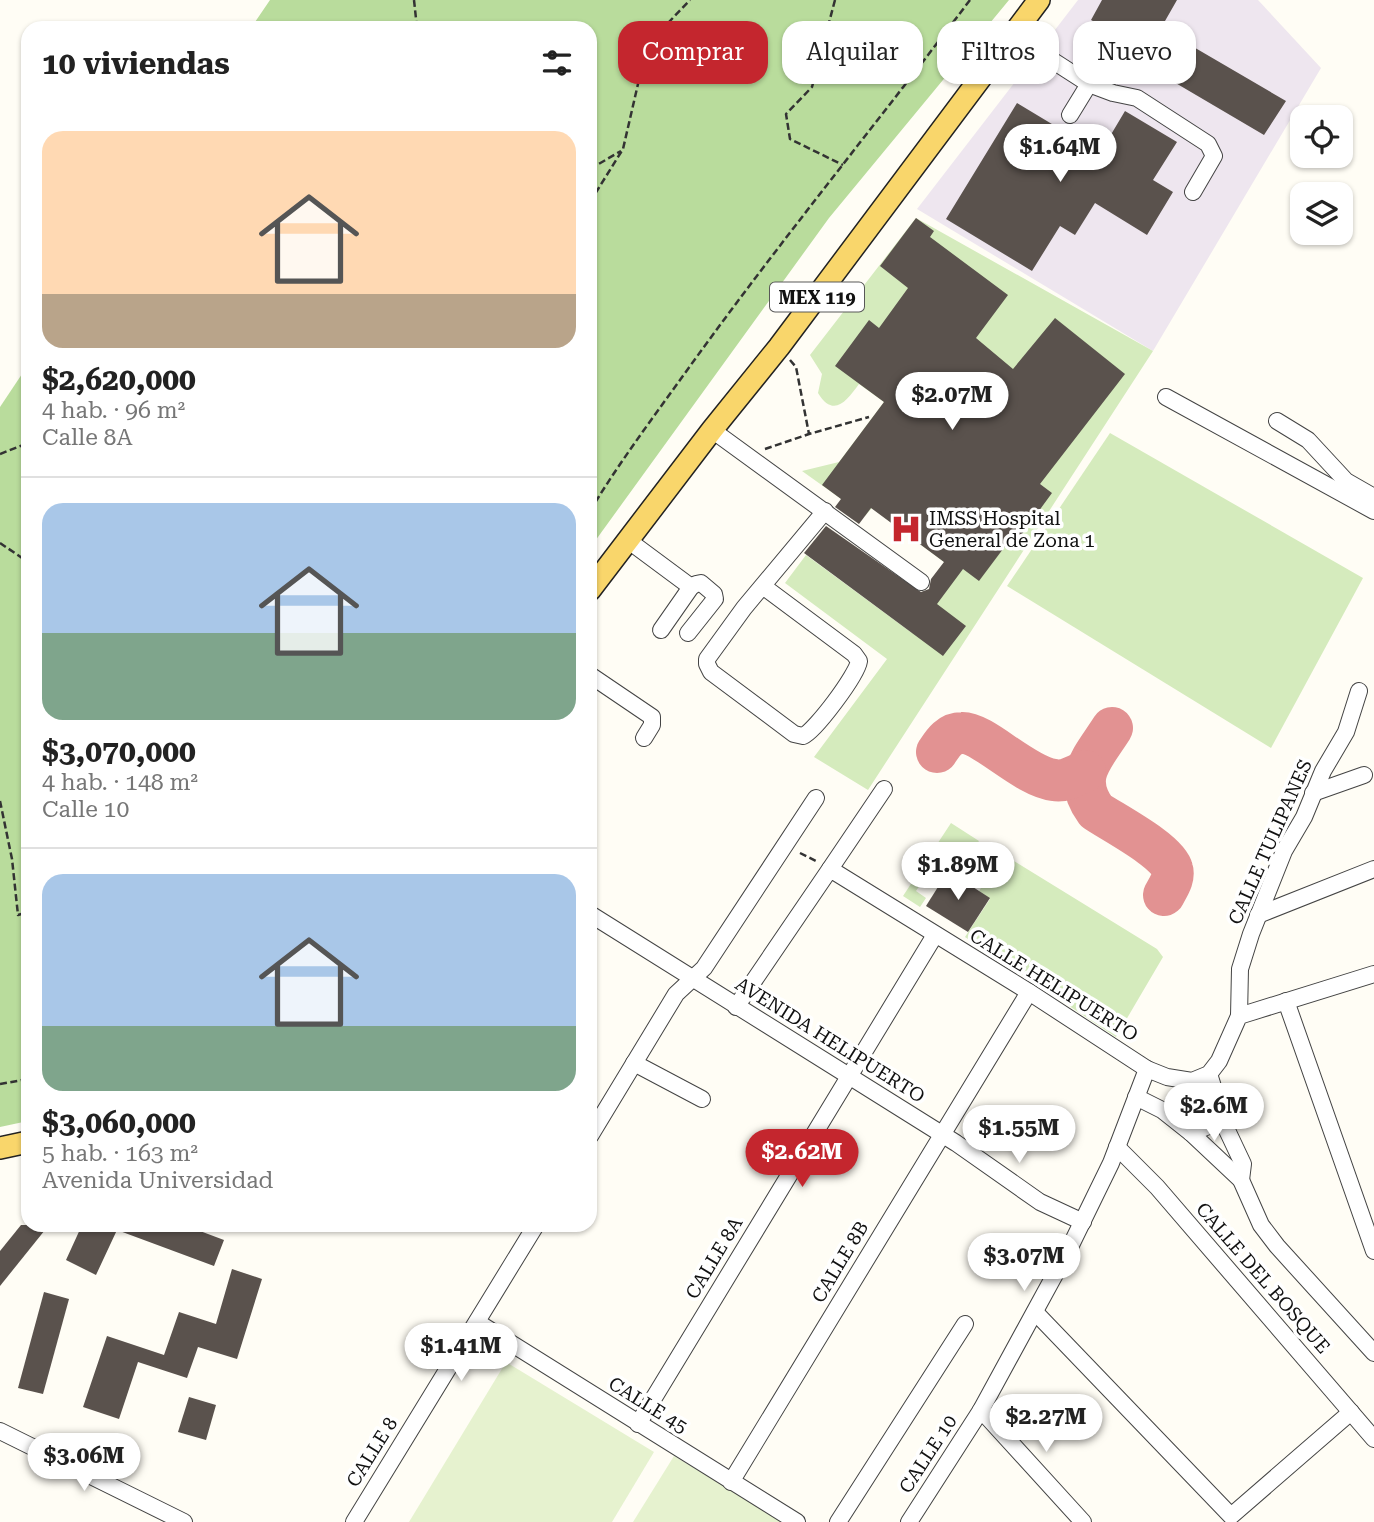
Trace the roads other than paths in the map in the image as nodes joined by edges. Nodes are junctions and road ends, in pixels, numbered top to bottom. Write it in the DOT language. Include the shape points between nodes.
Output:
graph roads {
  1 [pos="1039,0"];
  2 [pos="1023,21"];
  3 [pos="976,84"];
  4 [pos="1089,84"];
  5 [pos="1070,115"];
  6 [pos="1193,192"];
  7 [pos="1166,397"];
  8 [pos="1277,421"];
  9 [pos="712,430"];
  10 [pos="1374,497"];
  11 [pos="825,511"];
  12 [pos="1374,512"];
  13 [pos="629,541"];
  14 [pos="597,581"];
  15 [pos="921,582"];
  16 [pos="691,587"];
  17 [pos="764,587"];
  18 [pos="661,630"];
  19 [pos="688,633"];
  20 [pos="597,680"];
  21 [pos="1359,691"];
  22 [pos="643,737"];
  23 [pos="1364,775"];
  24 [pos="884,789"];
  25 [pos="1313,793"];
  26 [pos="816,798"];
  27 [pos="830,869"];
  28 [pos="1374,869"];
  29 [pos="1258,915"];
  30 [pos="597,919"];
  31 [pos="935,935"];
  32 [pos="1374,974"];
  33 [pos="692,980"];
  34 [pos="1030,992"];
  35 [pos="1286,1001"];
  36 [pos="736,1006"];
  37 [pos="1239,1016"];
  38 [pos="634,1063"];
  39 [pos="1147,1069"];
  40 [pos="1209,1074"];
  41 [pos="849,1076"];
  42 [pos="1136,1097"];
  43 [pos="702,1099"];
  44 [pos="1224,1120"];
  45 [pos="597,1124"];
  46 [pos="1191,1133"];
  47 [pos="941,1134"];
  48 [pos="21,1144"];
  49 [pos="1117,1147"];
  50 [pos="0,1148"];
  51 [pos="1241,1180"];
  52 [pos="1083,1222"];
  53 [pos="532,1232"];
  54 [pos="1374,1251"];
  55 [pos="1035,1312"];
  56 [pos="477,1322"];
  57 [pos="965,1324"];
  58 [pos="1374,1353"];
  59 [pos="981,1410"];
  60 [pos="1351,1412"];
  61 [pos="638,1424"];
  62 [pos="0,1431"];
  63 [pos="1374,1439"];
  64 [pos="731,1482"];
  65 [pos="184,1522"];
  66 [pos="354,1522"];
  67 [pos="797,1522"];
  68 [pos="838,1522"];
  69 [pos="909,1522"];
  70 [pos="1083,1522"];
  1 -- 2 [label="main road, MEX 119"];
  3 -- 9 [label="main road, MEX 119"];
  4 -- 5 [label="street"];
  4 -- 6 [label="street" via="1137,98 1212,147 1212,160"];
  7 -- 12 [label="street"];
  8 -- 10 [label="street" via="1308,440 1346,481"];
  9 -- 11 [label="street"];
  9 -- 13 [label="main road, MEX 119"];
  11 -- 15 [label="street"];
  11 -- 17 [label="street"];
  13 -- 14 [label="main road, MEX 119"];
  13 -- 16 [label="street"];
  16 -- 18 [label="street"];
  16 -- 19 [label="street" via="701,583 715,599"];
  17 -- 17 [label="street" via="709,655 707,664 794,734 803,736 845,687 859,661"];
  20 -- 22 [label="street" via="652,717"];
  21 -- 25 [label="street, CALLE TULIPANES" via="1346,732"];
  23 -- 25 [label="street"];
  24 -- 27 [label="street"];
  25 -- 29 [label="street, CALLE TULIPANES"];
  26 -- 33 [label="street"];
  27 -- 31 [label="street, CALLE HELIPUERTO"];
  27 -- 36 [label="street"];
  28 -- 29 [label="street"];
  29 -- 37 [label="street, CALLE TULIPANES" via="1240,969"];
  30 -- 33 [label="street, AVENIDA HELIPUERTO"];
  31 -- 34 [label="street, CALLE HELIPUERTO"];
  31 -- 41 [label="street, CALLE 8A"];
  32 -- 35 [label="street"];
  33 -- 36 [label="street, AVENIDA HELIPUERTO"];
  33 -- 38 [label="street" via="676,994"];
  34 -- 39 [label="street, CALLE HELIPUERTO"];
  34 -- 47 [label="street, CALLE 8B"];
  35 -- 37 [label="street"];
  35 -- 54 [label="street"];
  36 -- 41 [label="street, AVENIDA HELIPUERTO"];
  37 -- 40 [label="street"];
  38 -- 43 [label="street"];
  38 -- 45 [label="street"];
  39 -- 40 [label="street, CALLE HELIPUERTO" via="1182,1081"];
  39 -- 42 [label="street, CALLE 10"];
  40 -- 44 [label="street"];
  41 -- 47 [label="street, AVENIDA HELIPUERTO"];
  41 -- 61 [label="street, CALLE 8A"];
  42 -- 46 [label="street"];
  42 -- 49 [label="street, CALLE 10"];
  44 -- 46 [label="street"];
  44 -- 51 [label="street" via="1243,1164"];
  46 -- 51 [label="street"];
  47 -- 52 [label="street, AVENIDA HELIPUERTO" via="1040,1202"];
  47 -- 64 [label="street, CALLE 8B"];
  48 -- 50 [label="main road"];
  49 -- 52 [label="street, CALLE 10"];
  49 -- 60 [label="street, CALLE DEL BOSQUE" via="1157,1187"];
  51 -- 58 [label="street" via="1261,1225 1277,1246"];
  52 -- 55 [label="street, CALLE 10"];
  53 -- 56 [label="street, CALLE 8"];
  55 -- 59 [label="street, CALLE 10"];
  55 -- 60 [label="street" via="1231,1516"];
  56 -- 61 [label="street, CALLE 45"];
  56 -- 66 [label="street, CALLE 8"];
  57 -- 68 [label="street"];
  59 -- 69 [label="street, CALLE 10"];
  59 -- 70 [label="street"];
  60 -- 63 [label="street, CALLE DEL BOSQUE"];
  61 -- 64 [label="street, CALLE 45"];
  62 -- 65 [label="street"];
  64 -- 67 [label="street, CALLE 45"];
}
